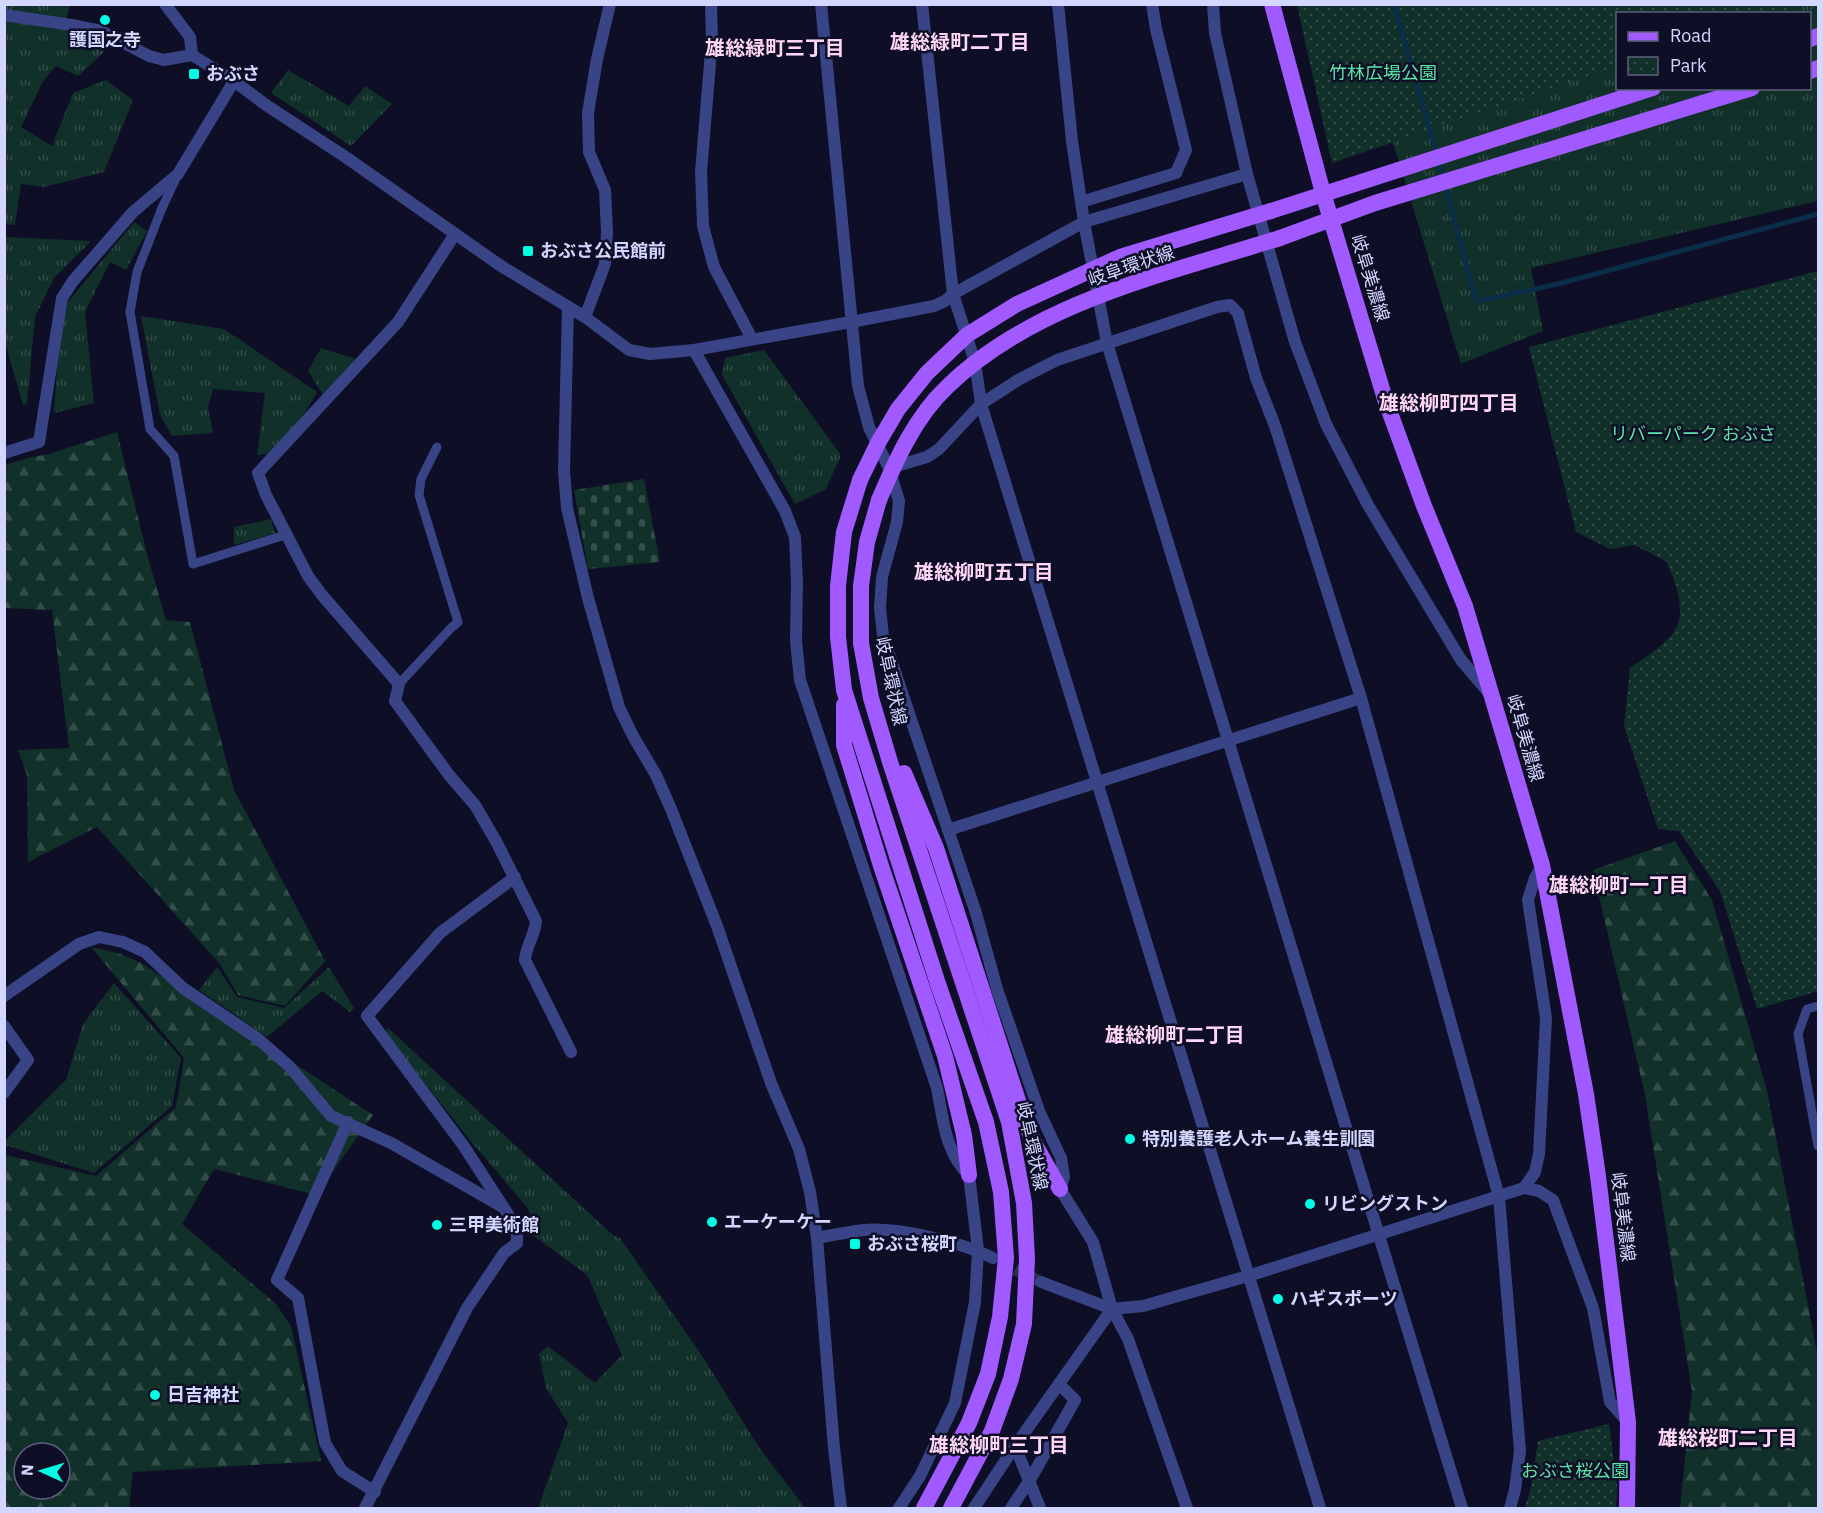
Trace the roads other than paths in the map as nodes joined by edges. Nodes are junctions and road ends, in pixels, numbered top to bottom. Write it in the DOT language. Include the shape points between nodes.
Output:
graph roads {
  1 [pos="165,4"];
  2 [pos="610,4"];
  3 [pos="711,4"];
  4 [pos="821,4"];
  5 [pos="922,4"];
  6 [pos="1058,4"];
  7 [pos="1152,4"];
  8 [pos="1213,4"];
  9 [pos="1272,4"];
  10 [pos="4,15"];
  11 [pos="192,55"];
  12 [pos="234,81"];
  13 [pos="1647,90"];
  14 [pos="1745,90"];
  15 [pos="178,174"];
  16 [pos="1247,174"];
  17 [pos="1323,193"];
  18 [pos="1081,202"];
  19 [pos="1332,220"];
  20 [pos="1084,222"];
  21 [pos="455,234"];
  22 [pos="953,294"];
  23 [pos="568,307"];
  24 [pos="585,317"];
  25 [pos="851,322"];
  26 [pos="752,339"];
  27 [pos="1107,343"];
  28 [pos="694,350"];
  29 [pos="981,404"];
  30 [pos="437,447"];
  31 [pos="4,453"];
  32 [pos="888,468"];
  33 [pos="288,534"];
  34 [pos="399,684"];
  35 [pos="844,690"];
  36 [pos="871,698"];
  37 [pos="1361,698"];
  38 [pos="1494,699"];
  39 [pos="1229,740"];
  40 [pos="1098,782"];
  41 [pos="948,830"];
  42 [pos="1542,865"];
  43 [pos="515,877"];
  44 [pos="4,996"];
  45 [pos="1818,1006"];
  46 [pos="4,1026"];
  47 [pos="571,1052"];
  48 [pos="4,1093"];
  49 [pos="348,1122"];
  50 [pos="1818,1146"];
  51 [pos="969,1175"];
  52 [pos="1524,1188"];
  53 [pos="1060,1189"];
  54 [pos="1499,1197"];
  55 [pos="502,1207"];
  56 [pos="1379,1234"];
  57 [pos="817,1238"];
  58 [pos="978,1250"];
  59 [pos="993,1258"];
  60 [pos="1248,1276"];
  61 [pos="1041,1282"];
  62 [pos="1112,1309"];
  63 [pos="1059,1384"];
  64 [pos="1628,1422"];
  65 [pos="1015,1446"];
  66 [pos="1030,1480"];
  67 [pos="375,1492"];
  68 [pos="365,1509"];
  69 [pos="841,1509"];
  70 [pos="899,1509"];
  71 [pos="924,1509"];
  72 [pos="951,1509"];
  73 [pos="975,1509"];
  74 [pos="1011,1509"];
  75 [pos="1040,1509"];
  76 [pos="1187,1509"];
  77 [pos="1320,1509"];
  78 [pos="1462,1509"];
  79 [pos="1510,1509"];
  80 [pos="1627,1509"];
  1 -- 11 [label="street" via="190,37"];
  2 -- 24 [label="street" via="588,113 589,152 604,190 606,254"];
  3 -- 26 [label="street" via="712,39 701,172 703,226 714,267"];
  4 -- 25 [label="street"];
  5 -- 22 [label="street"];
  6 -- 18 [label="street"];
  7 -- 18 [label="street" via="1186,150 1176,173"];
  8 -- 16 [label="street" via="1215,33"];
  9 -- 17 [label="main road, 岐阜美濃線"];
  10 -- 11 [label="street" via="101,31 164,60"];
  11 -- 12 [label="street"];
  12 -- 15 [label="street"];
  12 -- 21 [label="street"];
  13 -- 17 [label="main road, 岐阜環状線"];
  14 -- 19 [label="main road, 岐阜環状線" via="1375,203"];
  15 -- 31 [label="street" via="133,212 62,298 39,442"];
  15 -- 33 [label="lane" via="137,272 130,312 150,429 174,456 193,564"];
  16 -- 20 [label="street"];
  16 -- 38 [label="street" via="1295,342 1326,424 1368,505 1461,660"];
  17 -- 19 [label="main road, 岐阜美濃線"];
  17 -- 35 [label="main road, 岐阜環状線, bridge" via="1120,257 1017,304 967,334 927,373 898,409 878,443 860,480 844,532 838,586"];
  18 -- 20 [label="street"];
  19 -- 36 [label="main road, 岐阜環状線, bridge" via="1070,307 1032,324 985,354 945,388 897,458 867,542 861,586 861,643"];
  19 -- 38 [label="main road, 岐阜美濃線" via="1385,399 1465,606"];
  20 -- 22 [label="street"];
  20 -- 27 [label="street"];
  21 -- 23 [label="street"];
  21 -- 33 [label="street" via="398,322 258,473"];
  22 -- 25 [label="street" via="934,306"];
  22 -- 29 [label="street" via="975,362"];
  23 -- 24 [label="street"];
  23 -- 57 [label="street" via="567,508 594,620 619,707 671,809 799,1149"];
  24 -- 28 [label="street" via="629,350 650,354"];
  25 -- 26 [label="street"];
  25 -- 32 [label="street" via="858,386 869,427"];
  26 -- 28 [label="street"];
  27 -- 29 [label="street" via="1057,360"];
  27 -- 37 [label="street" via="1217,307 1230,305 1238,314"];
  27 -- 39 [label="street"];
  28 -- 51 [label="street" via="785,511 795,537 800,680 937,1088 949,1146"];
  29 -- 32 [label="street" via="939,449 927,457"];
  29 -- 40 [label="street"];
  30 -- 34 [label="lane" via="421,479 419,495 458,622"];
  32 -- 41 [label="street" via="899,501 882,577 883,636"];
  33 -- 34 [label="street" via="322,595"];
  34 -- 43 [label="street" via="395,701 475,805"];
  35 -- 51 [label="main road" via="844,746 945,1056"];
  35 -- 71 [label="main road, 岐阜環状線" via="986,1122 1001,1192 1006,1258 1000,1317 988,1374 969,1423"];
  36 -- 53 [label="main road" via="936,848 1025,1122"];
  36 -- 72 [label="main road, 岐阜環状線" via="1009,1122 1024,1203 1024,1324 1011,1379 992,1431"];
  37 -- 39 [label="street"];
  37 -- 54 [label="street"];
  38 -- 42 [label="main road, 岐阜美濃線"];
  39 -- 40 [label="street"];
  39 -- 56 [label="street"];
  40 -- 41 [label="street"];
  40 -- 60 [label="street"];
  41 -- 53 [label="street" via="1039,1111 1061,1158 1064,1177"];
  42 -- 52 [label="street" via="1528,900 1546,1018 1539,1142 1535,1172"];
  42 -- 64 [label="main road, 岐阜美濃線" via="1586,1094"];
  43 -- 47 [label="street" via="536,921 536,933 526,949 525,960"];
  43 -- 55 [label="street" via="440,933 367,1016 463,1145"];
  44 -- 49 [label="street" via="79,944 99,937 123,942 145,952 183,988 257,1038 290,1067 331,1116"];
  45 -- 50 [label="lane" via="1807,1009 1798,1034"];
  46 -- 48 [label="street" via="28,1060"];
  49 -- 55 [label="street"];
  49 -- 67 [label="street" via="277,1280 298,1298 325,1443 342,1471"];
  51 -- 58 [label="street"];
  52 -- 54 [label="street"];
  52 -- 64 [label="street" via="1553,1200 1593,1308 1610,1402"];
  53 -- 62 [label="street" via="1093,1242"];
  54 -- 56 [label="street"];
  54 -- 79 [label="street" via="1520,1450"];
  55 -- 67 [label="street" via="517,1228 517,1243 504,1253 467,1308"];
  56 -- 60 [label="street"];
  56 -- 78 [label="street"];
  57 -- 58 [label="street" via="863,1230 895,1231"];
  57 -- 69 [label="street"];
  58 -- 59 [label="street"];
  58 -- 70 [label="street" via="975,1302 955,1404"];
  60 -- 62 [label="street" via="1143,1306"];
  60 -- 77 [label="street"];
  61 -- 62 [label="street"];
  62 -- 63 [label="street"];
  62 -- 76 [label="street" via="1128,1339"];
  63 -- 65 [label="street"];
  63 -- 66 [label="street" via="1075,1400"];
  64 -- 80 [label="main road, 岐阜美濃線"];
  65 -- 66 [label="street"];
  65 -- 73 [label="street"];
  66 -- 74 [label="street"];
  66 -- 75 [label="street"];
  67 -- 68 [label="street"];
}
